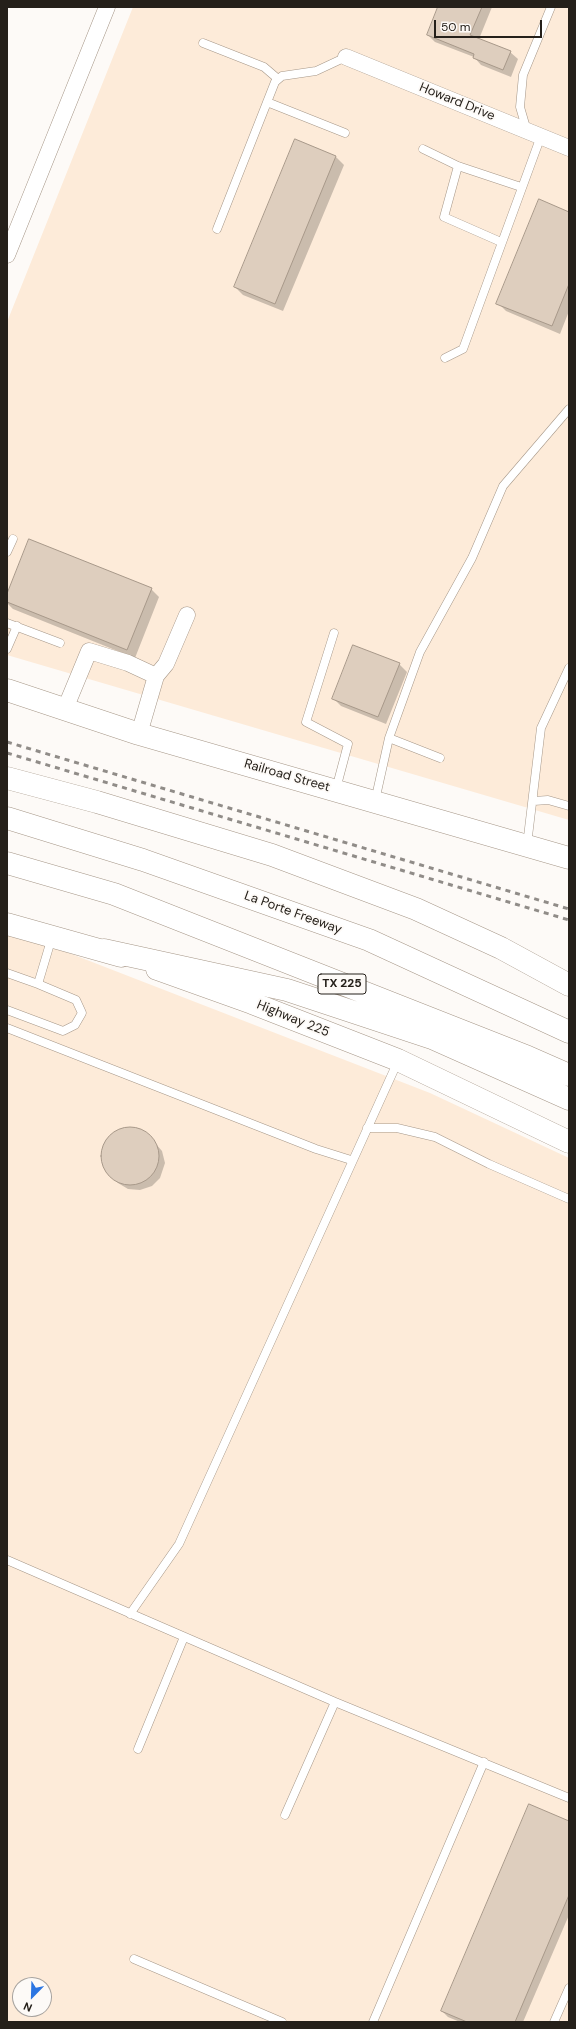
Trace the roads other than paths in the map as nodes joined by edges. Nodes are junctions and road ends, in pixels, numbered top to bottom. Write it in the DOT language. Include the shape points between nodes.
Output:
graph roads {
  1 [pos="107,7"];
  2 [pos="551,7"];
  3 [pos="203,43"];
  4 [pos="346,57"];
  5 [pos="278,79"];
  6 [pos="267,102"];
  7 [pos="345,133"];
  8 [pos="534,133"];
  9 [pos="569,148"];
  10 [pos="423,149"];
  11 [pos="458,166"];
  12 [pos="521,187"];
  13 [pos="217,229"];
  14 [pos="501,242"];
  15 [pos="7,255"];
  16 [pos="445,358"];
  17 [pos="569,409"];
  18 [pos="13,539"];
  19 [pos="7,552"];
  20 [pos="187,614"];
  21 [pos="7,623"];
  22 [pos="17,626"];
  23 [pos="334,633"];
  24 [pos="60,643"];
  25 [pos="7,650"];
  26 [pos="569,668"];
  27 [pos="156,676"];
  28 [pos="7,690"];
  29 [pos="65,708"];
  30 [pos="139,734"];
  31 [pos="388,738"];
  32 [pos="440,758"];
  33 [pos="7,778"];
  34 [pos="336,790"];
  35 [pos="375,801"];
  36 [pos="534,801"];
  37 [pos="569,806"];
  38 [pos="7,818"];
  39 [pos="527,847"];
  40 [pos="569,858"];
  41 [pos="7,863"];
  42 [pos="7,924"];
  43 [pos="52,936"];
  44 [pos="104,950"];
  45 [pos="7,973"];
  46 [pos="38,984"];
  47 [pos="569,985"];
  48 [pos="7,1010"];
  49 [pos="7,1028"];
  50 [pos="569,1032"];
  51 [pos="398,1060"];
  52 [pos="569,1075"];
  53 [pos="569,1099"];
  54 [pos="367,1128"];
  55 [pos="569,1142"];
  56 [pos="352,1160"];
  57 [pos="569,1199"];
  58 [pos="7,1560"];
  59 [pos="130,1614"];
  60 [pos="184,1637"];
  61 [pos="335,1702"];
  62 [pos="138,1749"];
  63 [pos="484,1762"];
  64 [pos="569,1798"];
  65 [pos="285,1815"];
  66 [pos="134,1959"];
  67 [pos="569,1988"];
  68 [pos="282,2022"];
  69 [pos="373,2022"];
  70 [pos="554,2022"];
  1 -- 15 [label="street"];
  2 -- 8 [label="lane" via="523,74 520,107"];
  3 -- 5 [label="lane" via="264,67"];
  4 -- 5 [label="lane" via="316,71 282,76"];
  4 -- 8 [label="street, Howard Drive"];
  5 -- 6 [label="lane"];
  6 -- 7 [label="lane"];
  6 -- 13 [label="lane"];
  8 -- 9 [label="street, Howard Drive"];
  8 -- 12 [label="lane"];
  10 -- 11 [label="lane"];
  11 -- 12 [label="lane"];
  11 -- 14 [label="lane" via="444,217"];
  12 -- 14 [label="lane"];
  14 -- 16 [label="lane" via="463,348"];
  17 -- 31 [label="lane" via="503,486 472,558 420,652"];
  18 -- 19 [label="lane"];
  20 -- 27 [label="street" via="166,664"];
  21 -- 22 [label="lane"];
  22 -- 24 [label="lane"];
  22 -- 25 [label="lane"];
  23 -- 34 [label="lane" via="306,722 348,744"];
  26 -- 36 [label="lane" via="541,728"];
  27 -- 29 [label="street" via="128,663 89,651"];
  27 -- 30 [label="street"];
  28 -- 29 [label="main road, Railroad Street"];
  29 -- 30 [label="main road, Railroad Street"];
  30 -- 34 [label="main road, Railroad Street"];
  31 -- 32 [label="lane"];
  31 -- 35 [label="lane"];
  33 -- 47 [label="main road" via="97,802 272,855 416,909 502,948"];
  34 -- 35 [label="main road, Railroad Street"];
  35 -- 39 [label="main road, Railroad Street"];
  36 -- 37 [label="lane" via="548,800"];
  36 -- 39 [label="lane"];
  38 -- 50 [label="main road, La Porte Freeway" via="143,860 369,940"];
  39 -- 40 [label="main road, Railroad Street"];
  41 -- 52 [label="main road, TX 225" via="114,894"];
  42 -- 43 [label="main road, Highway 225"];
  43 -- 44 [label="main road, Highway 225"];
  43 -- 46 [label="lane"];
  44 -- 51 [label="main road, Highway 225" via="252,1003"];
  44 -- 53 [label="main road" via="287,990 432,1038"];
  45 -- 46 [label="lane"];
  46 -- 48 [label="lane" via="76,1000 82,1013 75,1026 63,1031"];
  49 -- 56 [label="lane" via="316,1149"];
  51 -- 54 [label="lane"];
  51 -- 55 [label="main road, Highway 225"];
  54 -- 56 [label="lane"];
  54 -- 57 [label="lane" via="397,1128 435,1137"];
  56 -- 59 [label="lane" via="179,1544"];
  58 -- 59 [label="lane"];
  59 -- 60 [label="lane"];
  60 -- 61 [label="lane"];
  60 -- 62 [label="lane"];
  61 -- 63 [label="lane"];
  61 -- 65 [label="lane"];
  63 -- 64 [label="lane"];
  63 -- 69 [label="lane"];
  66 -- 68 [label="lane"];
  67 -- 70 [label="lane"];
}
